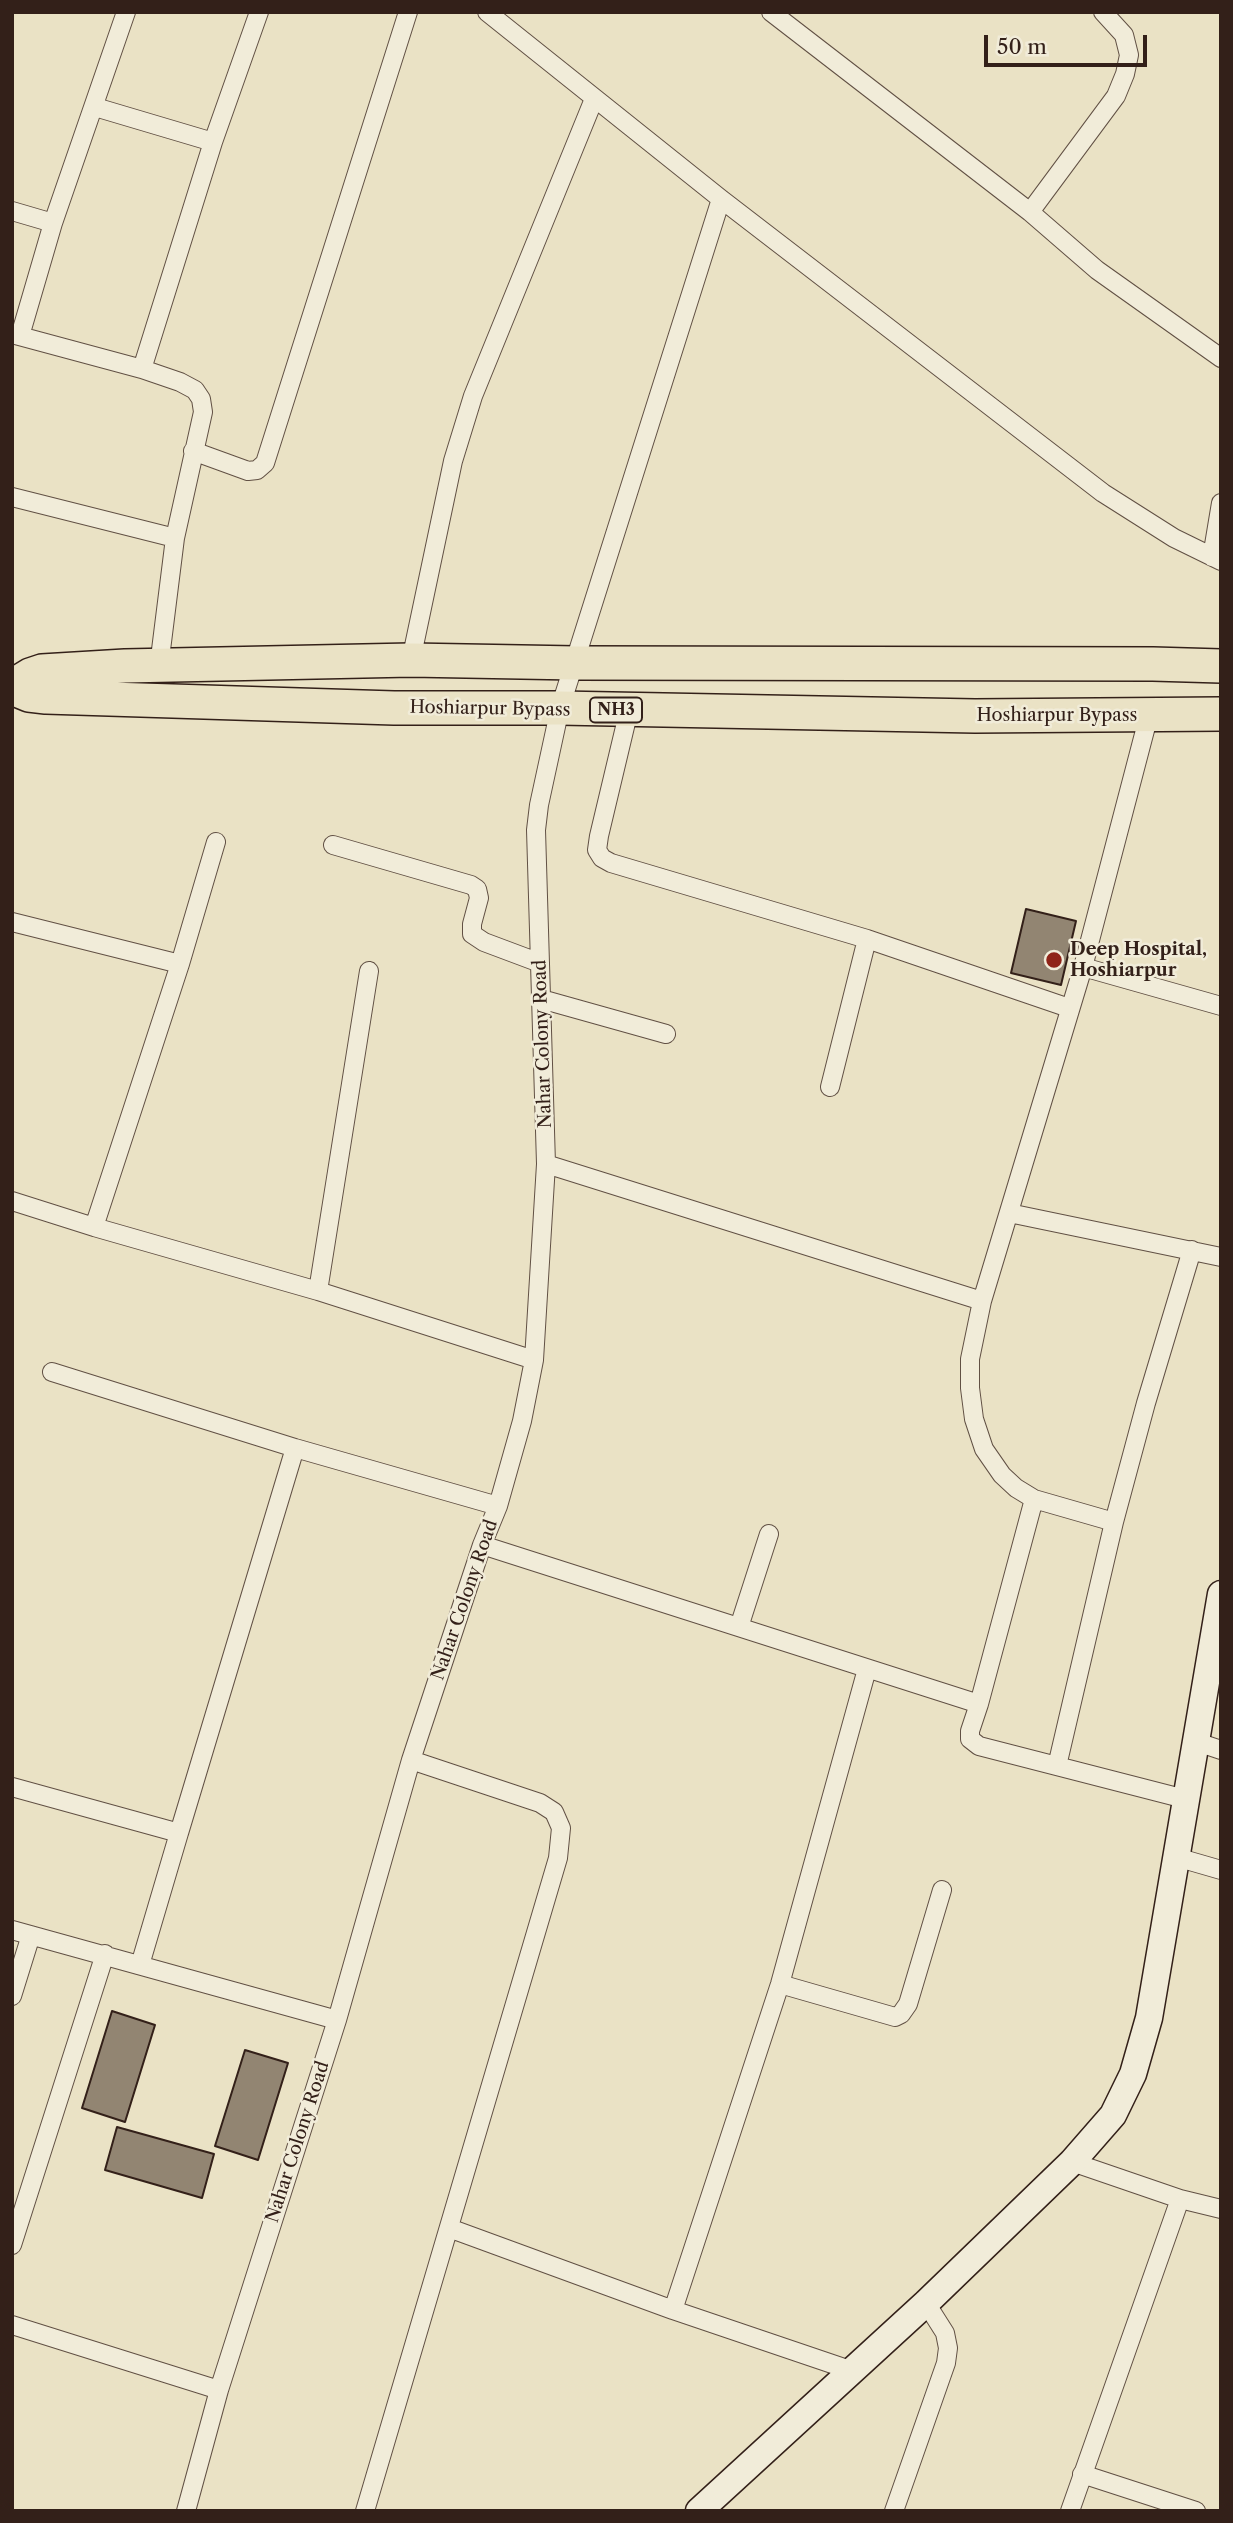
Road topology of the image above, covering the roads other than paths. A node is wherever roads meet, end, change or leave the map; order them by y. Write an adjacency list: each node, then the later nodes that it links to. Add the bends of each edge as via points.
1 (126, 12): 8 (street)
2 (259, 12): 9 (street)
3 (408, 12): 17 (street, via 265,464 248,471)
4 (487, 12): 7 (street)
5 (771, 12): 12 (street)
6 (1102, 12): 12 (street, via 1124,35 1129,55 1125,74 1116,96)
7 (594, 99): 10 (street); 22 (street, via 473,396 453,461)
8 (95, 107): 9 (street); 13 (street)
9 (213, 142): 16 (street)
10 (721, 199): 21 (street, via 1103,493); 23 (street, Nahar Colony Road)
11 (12, 211): 13 (street)
12 (1030, 212): 15 (street, via 1097,270)
13 (53, 223): 14 (street)
14 (16, 335): 16 (street)
15 (1221, 358)
16 (142, 369): 17 (street, via 180,382 201,399 203,412)
17 (193, 452): 20 (street)
18 (12, 498): 20 (street)
19 (1221, 503): 21 (street)
20 (175, 538): 24 (street)
21 (1217, 559)
22 (411, 660): 23 (highway, NH3); 24 (highway, NH3)
23 (576, 663): 25 (highway, NH3); 27 (street, Nahar Colony Road)
24 (159, 666): 26 (highway, NH3, via 43,671)
25 (1221, 666)
26 (12, 687): 27 (highway, Hoshiarpur Bypass / NH3, via 46,697 394,708)
27 (560, 708): 28 (highway, Hoshiarpur Bypass / NH3); 35 (street, Nahar Colony Road, via 536,830)
28 (629, 710): 30 (highway, Hoshiarpur Bypass / NH3); 34 (street, via 599,836 597,850 602,858)
29 (1221, 714): 30 (highway, Hoshiarpur Bypass / NH3)
30 (1149, 715): 37 (street)
31 (216, 842): 36 (street)
32 (333, 845): 35 (street, via 471,885 479,898 472,934)
33 (12, 922): 36 (street)
34 (867, 939): 41 (street); 43 (street)
35 (540, 963): 39 (street, Nahar Colony Road)
36 (180, 964): 47 (street)
37 (1083, 967): 40 (street); 41 (street)
38 (369, 971): 50 (street)
39 (541, 999): 42 (street); 44 (street, Nahar Colony Road)
40 (1221, 1006)
41 (1069, 1008): 46 (street)
42 (666, 1034)
43 (830, 1087)
44 (546, 1164): 51 (street); 52 (street, Nahar Colony Road)
45 (12, 1201): 47 (street)
46 (1009, 1213): 48 (street); 51 (street)
47 (94, 1227): 50 (street)
48 (1192, 1250): 49 (street); 57 (street)
49 (1221, 1257)
50 (318, 1291): 52 (street)
51 (982, 1301): 55 (street, via 970,1359 974,1419 984,1449 1002,1475)
52 (534, 1360): 56 (street, Nahar Colony Road)
53 (52, 1372): 54 (street)
54 (295, 1448): 56 (street); 70 (street)
55 (1034, 1499): 57 (street); 63 (street)
56 (498, 1506): 59 (street, Nahar Colony Road)
57 (1114, 1522): 67 (street)
58 (769, 1534): 61 (street)
59 (482, 1545): 61 (street); 66 (street, Nahar Colony Road)
60 (1220, 1605): 64 (street)
61 (739, 1627): 62 (street)
62 (867, 1669): 63 (street); 78 (street)
63 (979, 1704): 67 (street, via 970,1731 974,1744)
64 (1194, 1741): 65 (street); 69 (street)
65 (1221, 1750)
66 (411, 1760): 80 (street, Nahar Colony Road); 84 (street, via 540,1803 554,1812 561,1828 558,1858)
67 (1057, 1766): 69 (street)
68 (12, 1787): 70 (street)
69 (1185, 1799): 71 (street)
70 (179, 1833): 77 (street)
71 (1176, 1857): 72 (street); 81 (street, via 1149,2018 1133,2074 1113,2115)
72 (1221, 1870)
73 (943, 1890): 78 (street, via 901,2014 895,2017)
74 (12, 1930): 75 (street)
75 (31, 1935): 76 (street); 79 (street)
76 (105, 1954): 77 (street); 85 (street)
77 (140, 1965): 80 (street)
78 (779, 1984): 87 (street)
79 (12, 1996)
80 (337, 2020): 90 (street, Nahar Colony Road)
81 (1072, 2162): 82 (street); 86 (street)
82 (1180, 2199): 83 (street); 91 (street)
83 (1221, 2209)
84 (449, 2228): 87 (street); 93 (street)
85 (12, 2245)
86 (926, 2303): 89 (street); 95 (street, via 945,2333 946,2363)
87 (673, 2310): 89 (street)
88 (12, 2325): 90 (street)
89 (850, 2370): 94 (street)
90 (219, 2390): 92 (street, Nahar Colony Road)
91 (1082, 2474): 96 (street); 97 (street)
92 (186, 2511)
93 (365, 2511)
94 (699, 2511)
95 (894, 2511)
96 (1070, 2511)
97 (1196, 2511)

